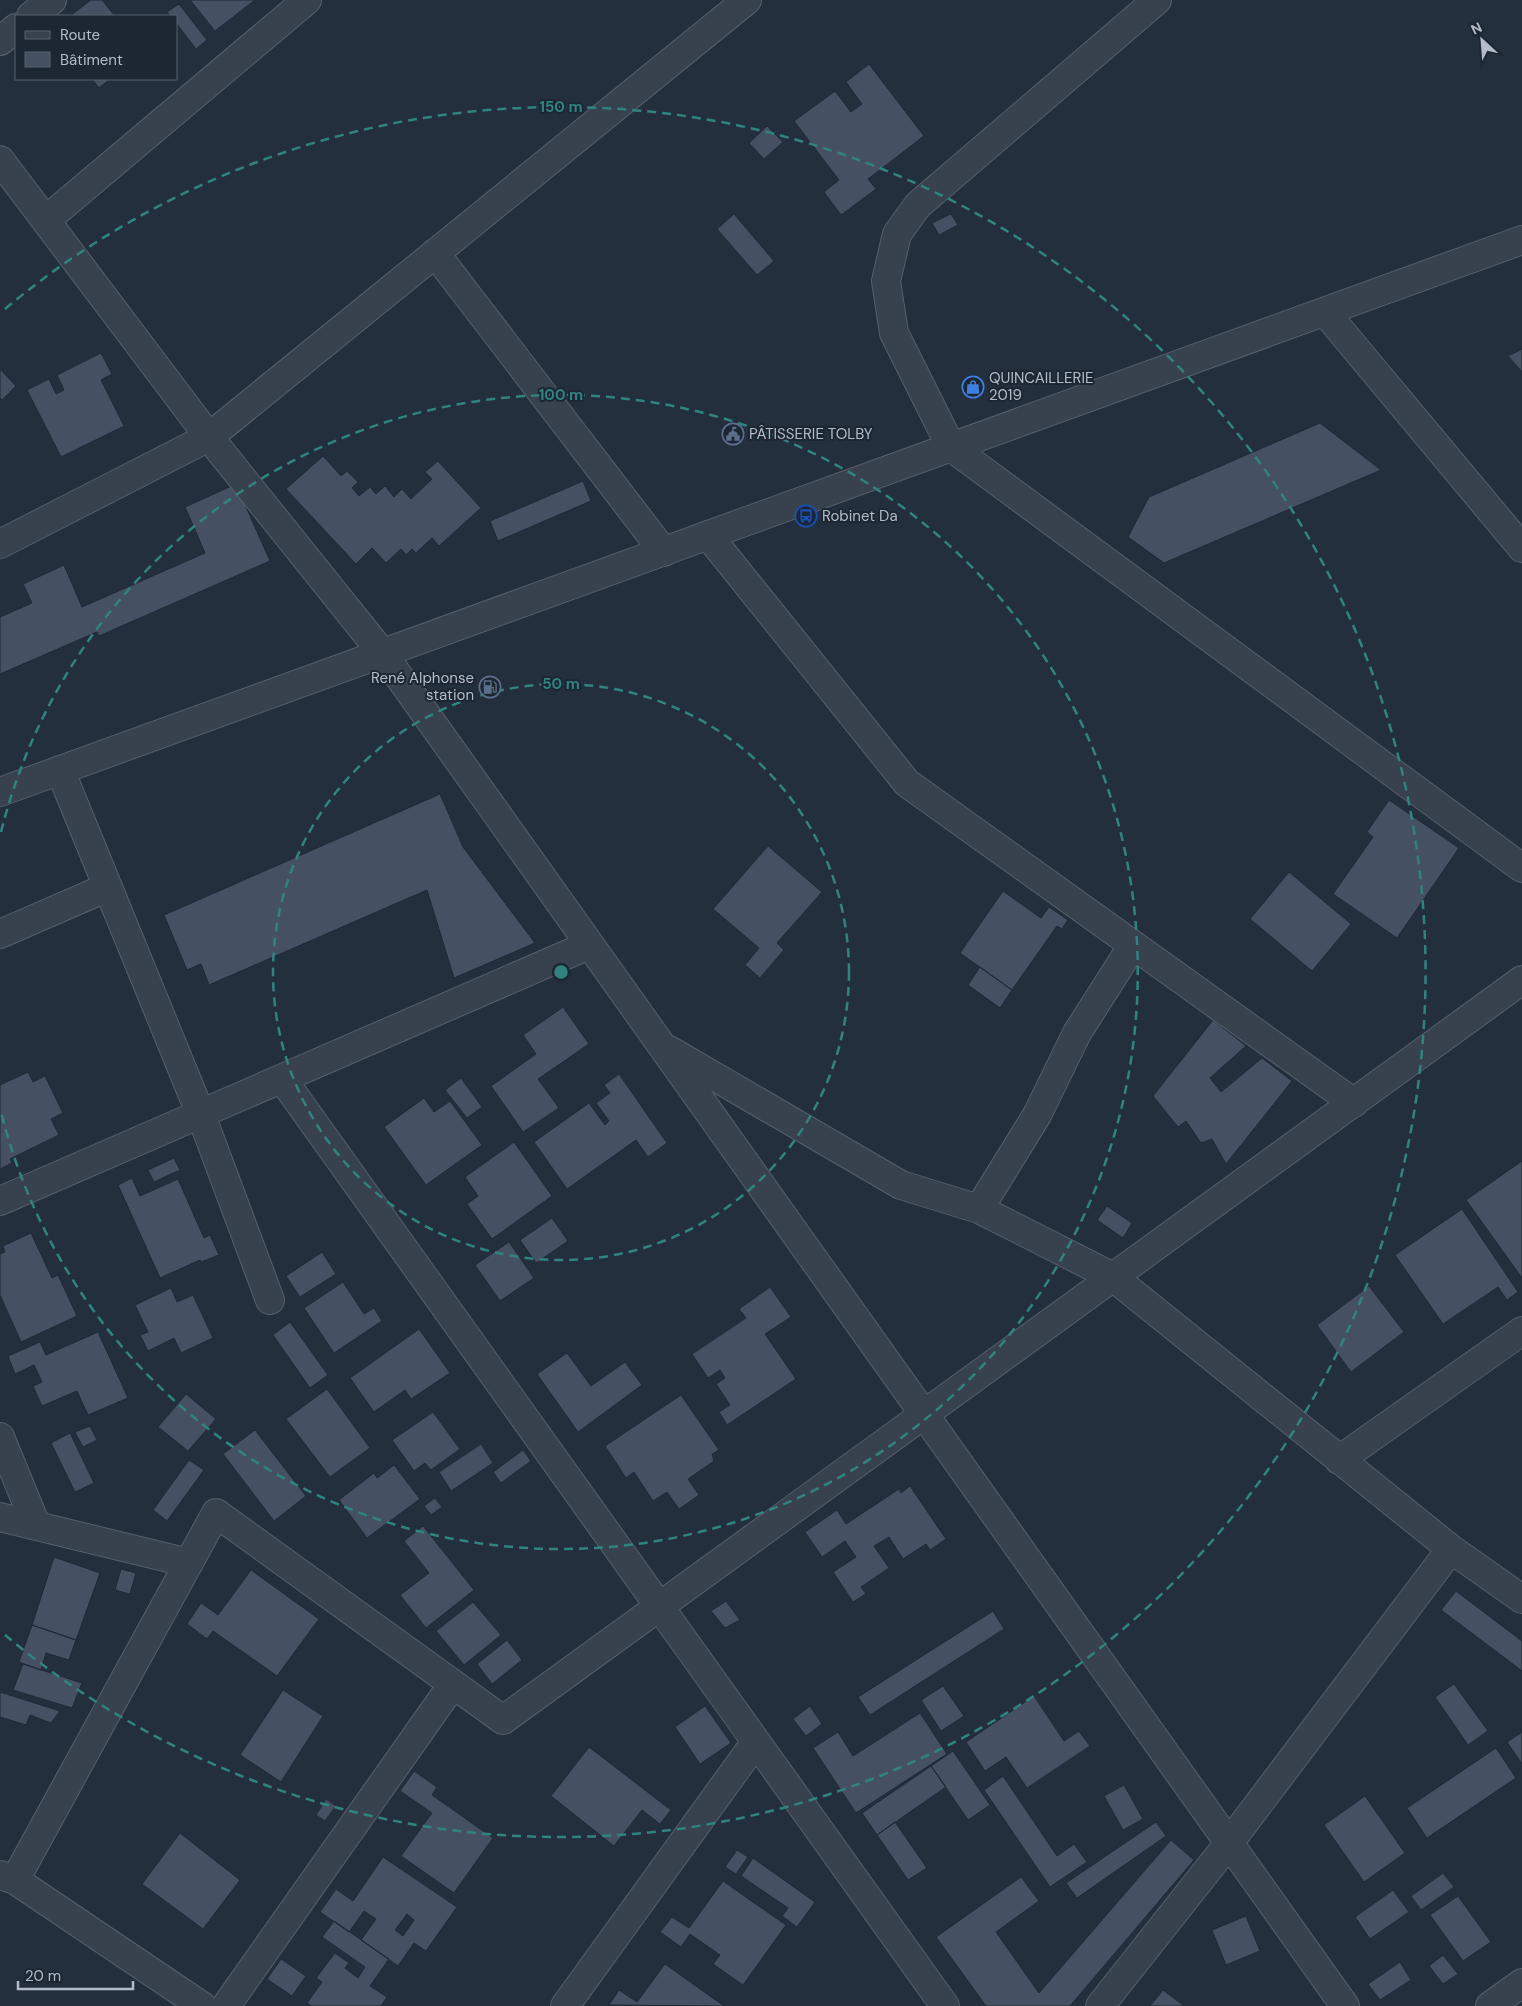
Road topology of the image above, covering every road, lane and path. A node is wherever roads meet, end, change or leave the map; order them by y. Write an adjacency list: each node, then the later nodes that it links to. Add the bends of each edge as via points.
1 (52, 0): 5 (street)
2 (306, 0): 9 (street)
3 (747, 0): 11 (street)
4 (1158, 0): 14 (street, via 918,205 897,234 886,281 894,333)
5 (32, 15)
6 (15, 29): 7 (street)
7 (0, 41)
8 (0, 160): 9 (street)
9 (46, 220): 13 (street)
10 (1522, 240): 12 (street)
11 (435, 252): 13 (street); 18 (street)
12 (1325, 312): 14 (street); 17 (street)
13 (209, 437): 16 (street); 19 (street)
14 (951, 447): 15 (street); 22 (street)
15 (708, 535): 18 (street); 26 (street, via 907,783)
16 (0, 544)
17 (1522, 548)
18 (664, 552): 19 (street)
19 (382, 654): 20 (street); 25 (street)
20 (60, 770): 21 (street); 23 (street)
21 (0, 792)
22 (1522, 868)
23 (108, 887): 24 (street); 31 (street)
24 (0, 934)
25 (589, 945): 28 (street); 29 (street)
26 (1133, 945): 30 (street); 33 (street, via 1077,1032 1036,1115)
27 (1522, 980): 30 (street)
28 (660, 1045): 33 (street, via 901,1184); 37 (street)
29 (283, 1080): 31 (street); 45 (street)
30 (1354, 1103): 34 (street)
31 (201, 1115): 32 (street); 35 (street)
32 (0, 1201)
33 (980, 1210): 34 (street)
34 (1113, 1277): 37 (street); 39 (street)
35 (270, 1300)
36 (1522, 1331): 39 (street)
37 (924, 1415): 45 (street); 48 (street)
38 (0, 1438): 41 (street)
39 (1340, 1460): 42 (street)
40 (0, 1517): 41 (street)
41 (36, 1525): 43 (street)
42 (1451, 1549): 44 (street); 48 (street)
43 (189, 1563): 46 (street, via 216,1513); 49 (street)
44 (1522, 1599)
45 (659, 1607): 46 (street, via 503,1720); 47 (street)
46 (453, 1684): 53 (street)
47 (755, 1743): 51 (street); 54 (street)
48 (1229, 1843): 55 (street); 56 (street)
49 (7, 1877): 52 (street)
50 (1522, 1982): 57 (street)
51 (940, 2004)
52 (202, 2006)
53 (226, 2006)
54 (565, 2006)
55 (1100, 2006)
56 (1345, 2006)
57 (1490, 2006)

